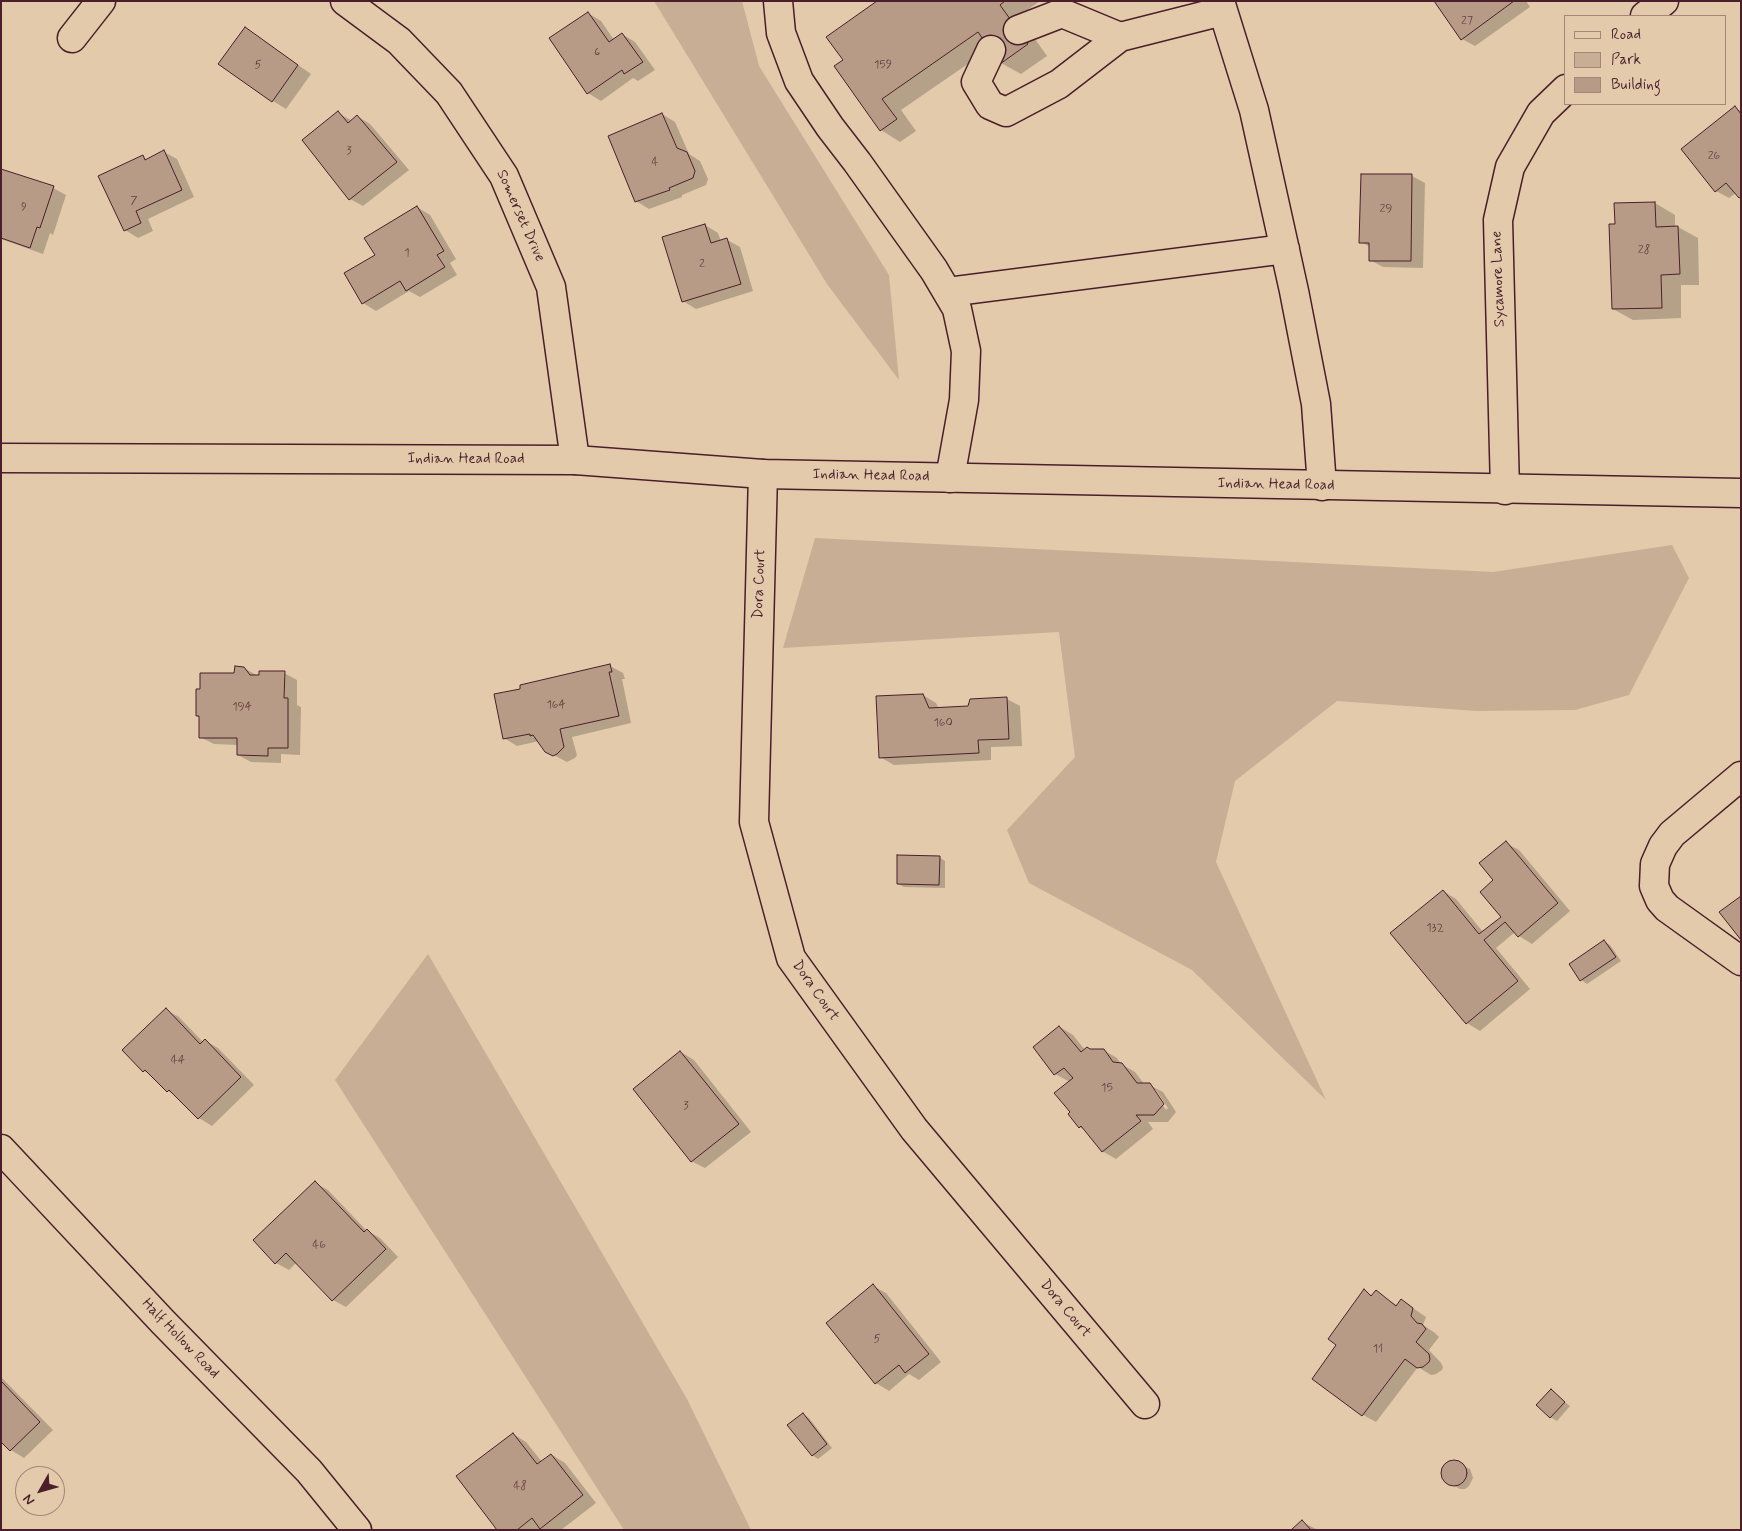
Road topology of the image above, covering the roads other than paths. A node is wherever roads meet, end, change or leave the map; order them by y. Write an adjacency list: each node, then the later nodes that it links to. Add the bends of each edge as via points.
1 (100, 1): 7 (street)
2 (345, 1): 13 (street, Somerset Drive, via 399,41 449,93 504,176 551,287)
3 (778, 1): 11 (street, via 781,33 799,81)
4 (1222, 6): 6 (street); 10 (street, via 1254,110)
5 (1018, 30): 6 (street, via 1062,13)
6 (1120, 37): 8 (street, via 1059,84 1006,112 990,105 976,82)
7 (72, 38)
8 (990, 50)
9 (1564, 90): 17 (street, Sycamore Lane, via 1541,113 1510,167 1498,220)
10 (1285, 249): 11 (street); 16 (street, via 1316,404)
11 (948, 292): 15 (street, via 957,309 966,351 964,400)
12 (1, 458): 13 (street, Indian Head Road)
13 (575, 460): 14 (street, Indian Head Road)
14 (763, 474): 15 (street, Indian Head Road); 22 (street, Dora Court, via 754,822 791,958 914,1129)
15 (950, 478): 16 (street, Indian Head Road)
16 (1322, 486): 17 (street, Indian Head Road)
17 (1505, 490): 18 (street, Indian Head Road)
18 (1741, 493)
19 (1741, 776): 20 (street, via 1672,834 1656,864 1654,886 1667,908)
20 (1741, 962)
21 (1, 1149): 23 (street, Half Hollow Road, via 163,1322 309,1471)
22 (1145, 1404)
23 (357, 1530)

